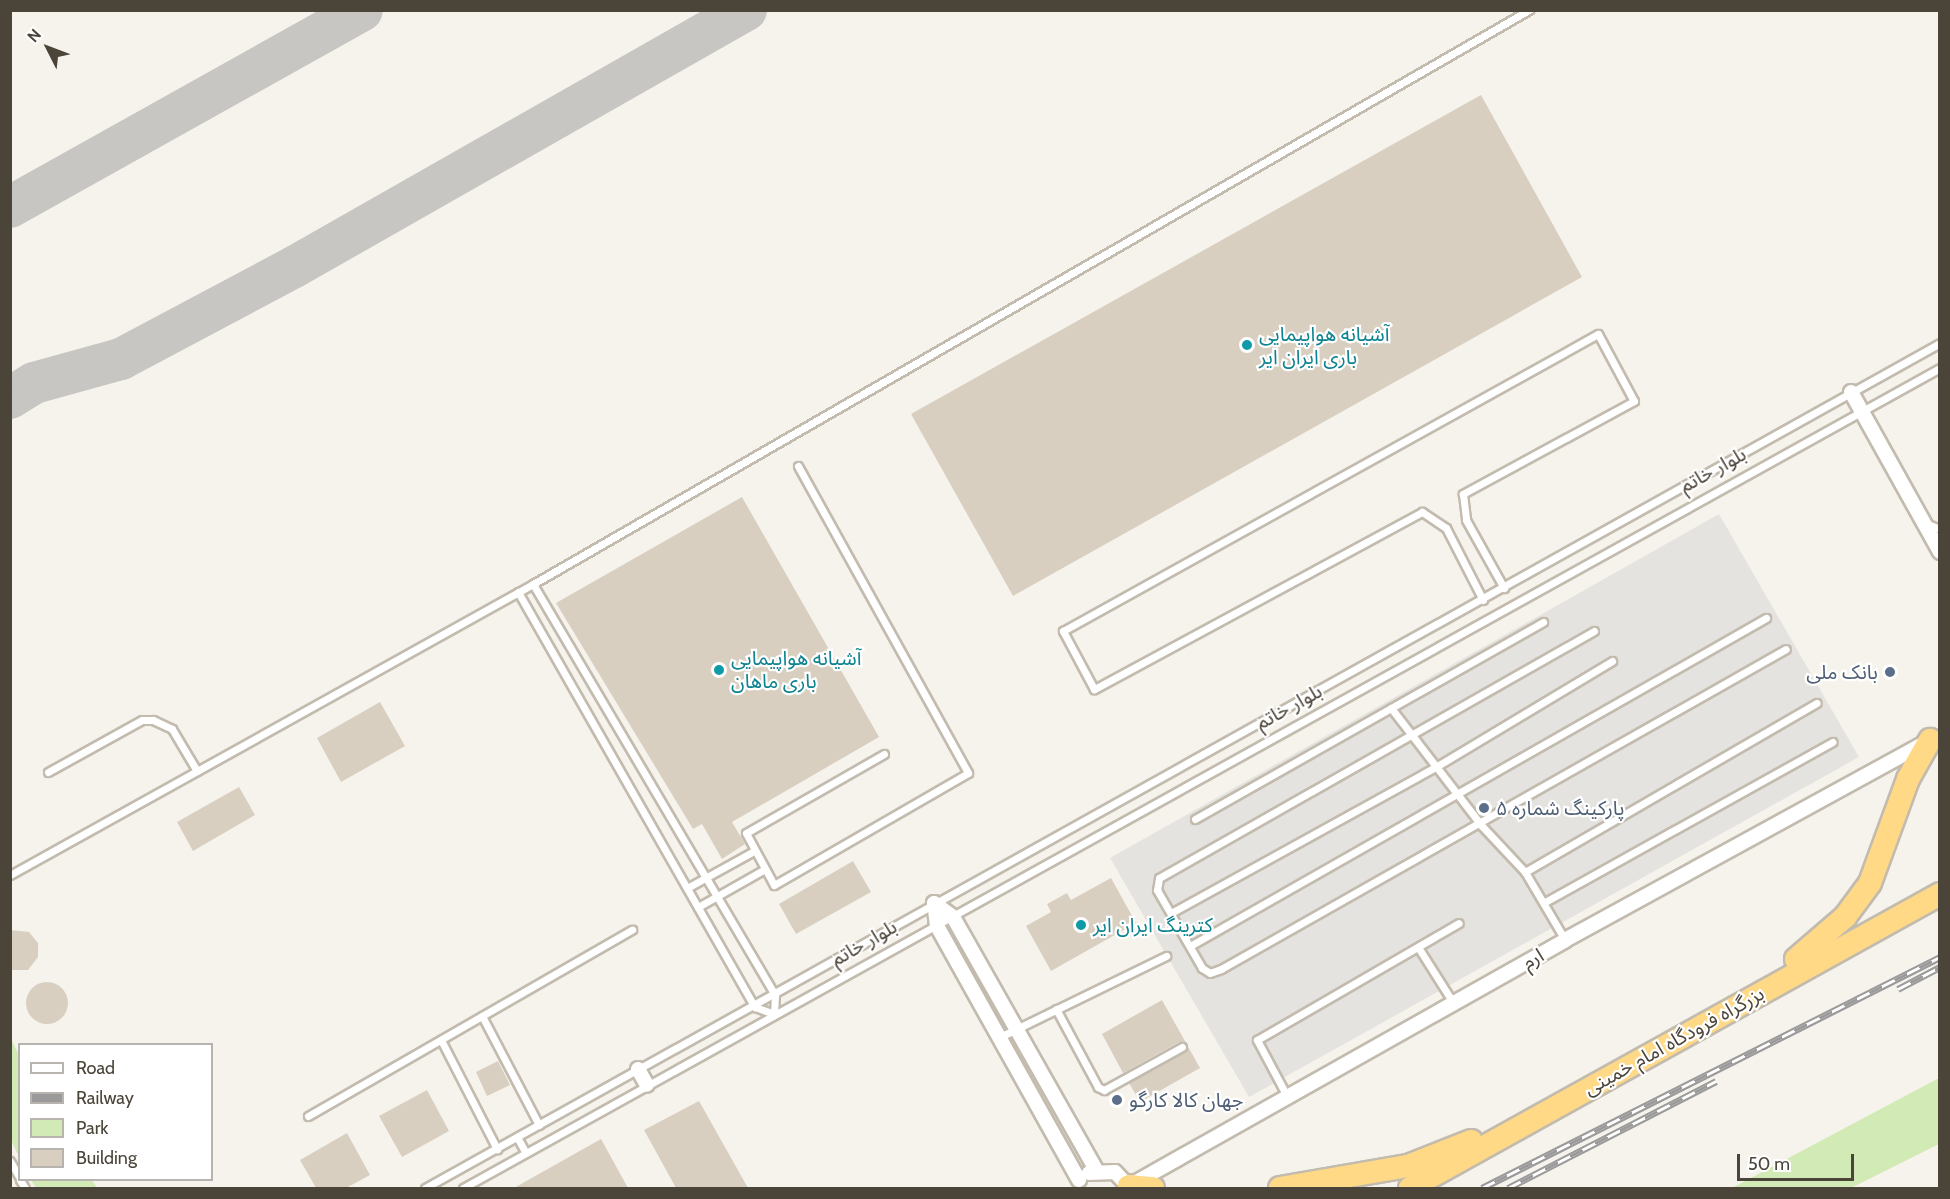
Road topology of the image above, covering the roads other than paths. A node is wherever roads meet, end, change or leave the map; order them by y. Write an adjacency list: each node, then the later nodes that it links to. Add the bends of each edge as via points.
1 (1529, 10): 10 (lane)
2 (1940, 343): 4 (lane, بلوار خاتم)
3 (1940, 368): 5 (lane, بلوار خاتم)
4 (1851, 392): 5 (street); 11 (lane, بلوار خاتم)
5 (1862, 411): 7 (street); 43 (lane, بلوار خاتم)
6 (798, 466): 32 (lane, via 968,773 774,885)
7 (1923, 522): 8 (lane); 9 (street)
8 (1940, 529)
9 (1940, 552)
10 (533, 584): 12 (lane); 35 (lane)
11 (1504, 588): 13 (lane, بلوار خاتم); 13 (lane, via 1466,520 1462,494 1634,401 1598,334 1063,631 1095,689 1422,512 1446,528)
12 (518, 592): 26 (lane); 36 (lane)
13 (1483, 600): 40 (lane, بلوار خاتم)
14 (1766, 618): 28 (lane)
15 (1543, 622): 20 (lane)
16 (1594, 631): 21 (lane)
17 (1786, 649): 30 (lane)
18 (1612, 661): 25 (lane)
19 (1816, 703): 33 (lane)
20 (1391, 708): 21 (lane); 29 (lane)
21 (1415, 735): 25 (lane); 42 (lane, via 1159,878 1157,890)
22 (1935, 738): 47 (street, ارم); 58 (highway, via 1908,779 1870,883 1845,918 1821,942)
23 (1833, 742): 39 (lane)
24 (884, 754): 31 (lane, via 746,833)
25 (1439, 765): 28 (lane); 42 (lane)
26 (197, 771): 27 (lane, via 172,729 153,720 142,720); 34 (lane)
27 (48, 772)
28 (1457, 792): 30 (lane); 48 (lane)
29 (1195, 819)
30 (1481, 825): 33 (lane); 48 (lane, via 1221,969 1210,973 1202,968)
31 (754, 851): 32 (lane); 35 (lane)
32 (765, 870): 38 (lane)
33 (1525, 872): 39 (lane)
34 (10, 875)
35 (704, 878): 36 (lane); 38 (lane)
36 (687, 888): 41 (lane)
37 (1940, 894): 58 (highway, بزرگراه فرودگاه امام خمینی)
38 (716, 898): 41 (lane); 51 (lane)
39 (1545, 902): 47 (lane)
40 (934, 903): 43 (street); 45 (street); 51 (lane, بلوار خاتم)
41 (698, 908): 53 (lane)
42 (1171, 913): 48 (lane)
43 (953, 917): 45 (lane, بلوار خاتم); 57 (street)
44 (1459, 923): 49 (lane)
45 (937, 926): 55 (lane, بلوار خاتم); 59 (street)
46 (632, 930): 56 (lane)
47 (1565, 940): 52 (street, ارم)
48 (1190, 946)
49 (1418, 947): 52 (lane); 64 (lane, via 1257,1040)
50 (1166, 956): 54 (lane)
51 (775, 995): 53 (lane, بلوار خاتم); 55 (lane)
52 (1454, 1004): 64 (street, ارم)
53 (754, 1007): 55 (lane); 62 (lane, بلوار خاتم)
54 (1056, 1009): 57 (lane); 61 (lane, via 1098,1087 1104,1090)
55 (774, 1014): 63 (lane, بلوار خاتم)
56 (482, 1016): 60 (lane); 67 (lane)
57 (1017, 1029): 59 (lane); 72 (street)
58 (1693, 1030): 65 (highway, بزرگراه فرودگاه امام خمینی)
59 (1000, 1037): 74 (street)
60 (441, 1040): 66 (lane); 69 (lane)
61 (1182, 1047)
62 (638, 1069): 63 (street); 67 (lane, بلوار خاتم)
63 (647, 1085): 70 (lane, بلوار خاتم)
64 (1288, 1098): 75 (street, ارم)
65 (1556, 1107): 79 (highway, via 1408,1166); 80 (highway, بزرگراه فرودگاه امام خمینی)
66 (308, 1116)
67 (539, 1125): 68 (lane, بلوار خاتم)
68 (517, 1137): 69 (lane, بلوار خاتم); 70 (lane)
69 (497, 1149): 76 (lane, بلوار خاتم)
70 (526, 1153): 77 (lane, بلوار خاتم)
71 (10, 1161): 73 (lane)
72 (1096, 1170): 74 (street); 75 (street, via 1115,1172)
73 (18, 1175)
74 (1077, 1184)
75 (1130, 1187): 78 (highway)
76 (425, 1188)
77 (463, 1188)
78 (1153, 1188)
79 (1280, 1188)
80 (1410, 1188)

